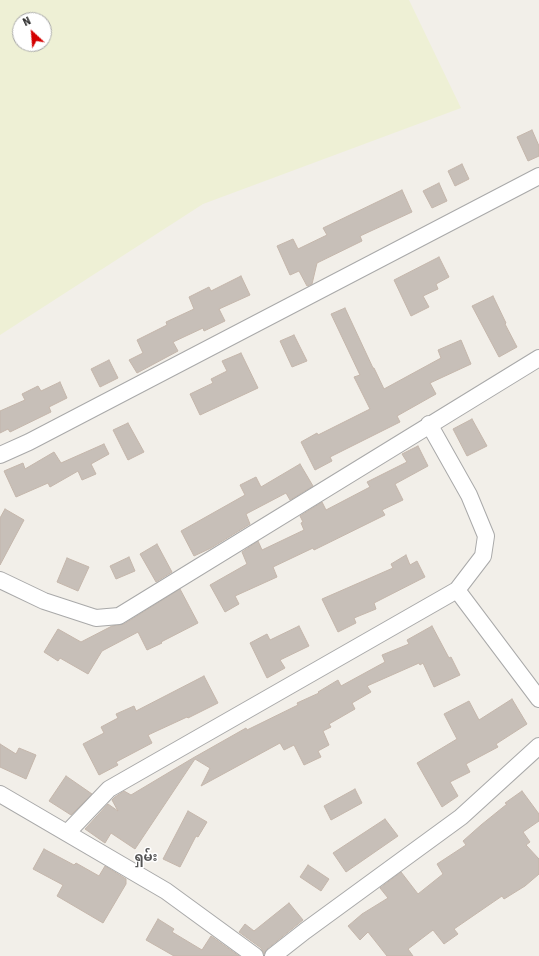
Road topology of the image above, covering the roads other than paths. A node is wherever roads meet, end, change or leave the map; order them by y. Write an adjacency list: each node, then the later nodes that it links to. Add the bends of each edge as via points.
1 (539, 176): 4 (street)
2 (539, 358): 3 (street)
3 (429, 424): 5 (street, via 118,616 96,618 44,601); 6 (street, via 469,494 486,536 484,556)
4 (0, 455)
5 (0, 580)
6 (457, 590): 7 (street); 10 (street, via 109,789)
7 (539, 698)
8 (539, 746): 12 (street, via 461,817)
9 (0, 794): 10 (street)
10 (67, 833): 11 (street, via 166,891)
11 (254, 956)
12 (273, 956)

